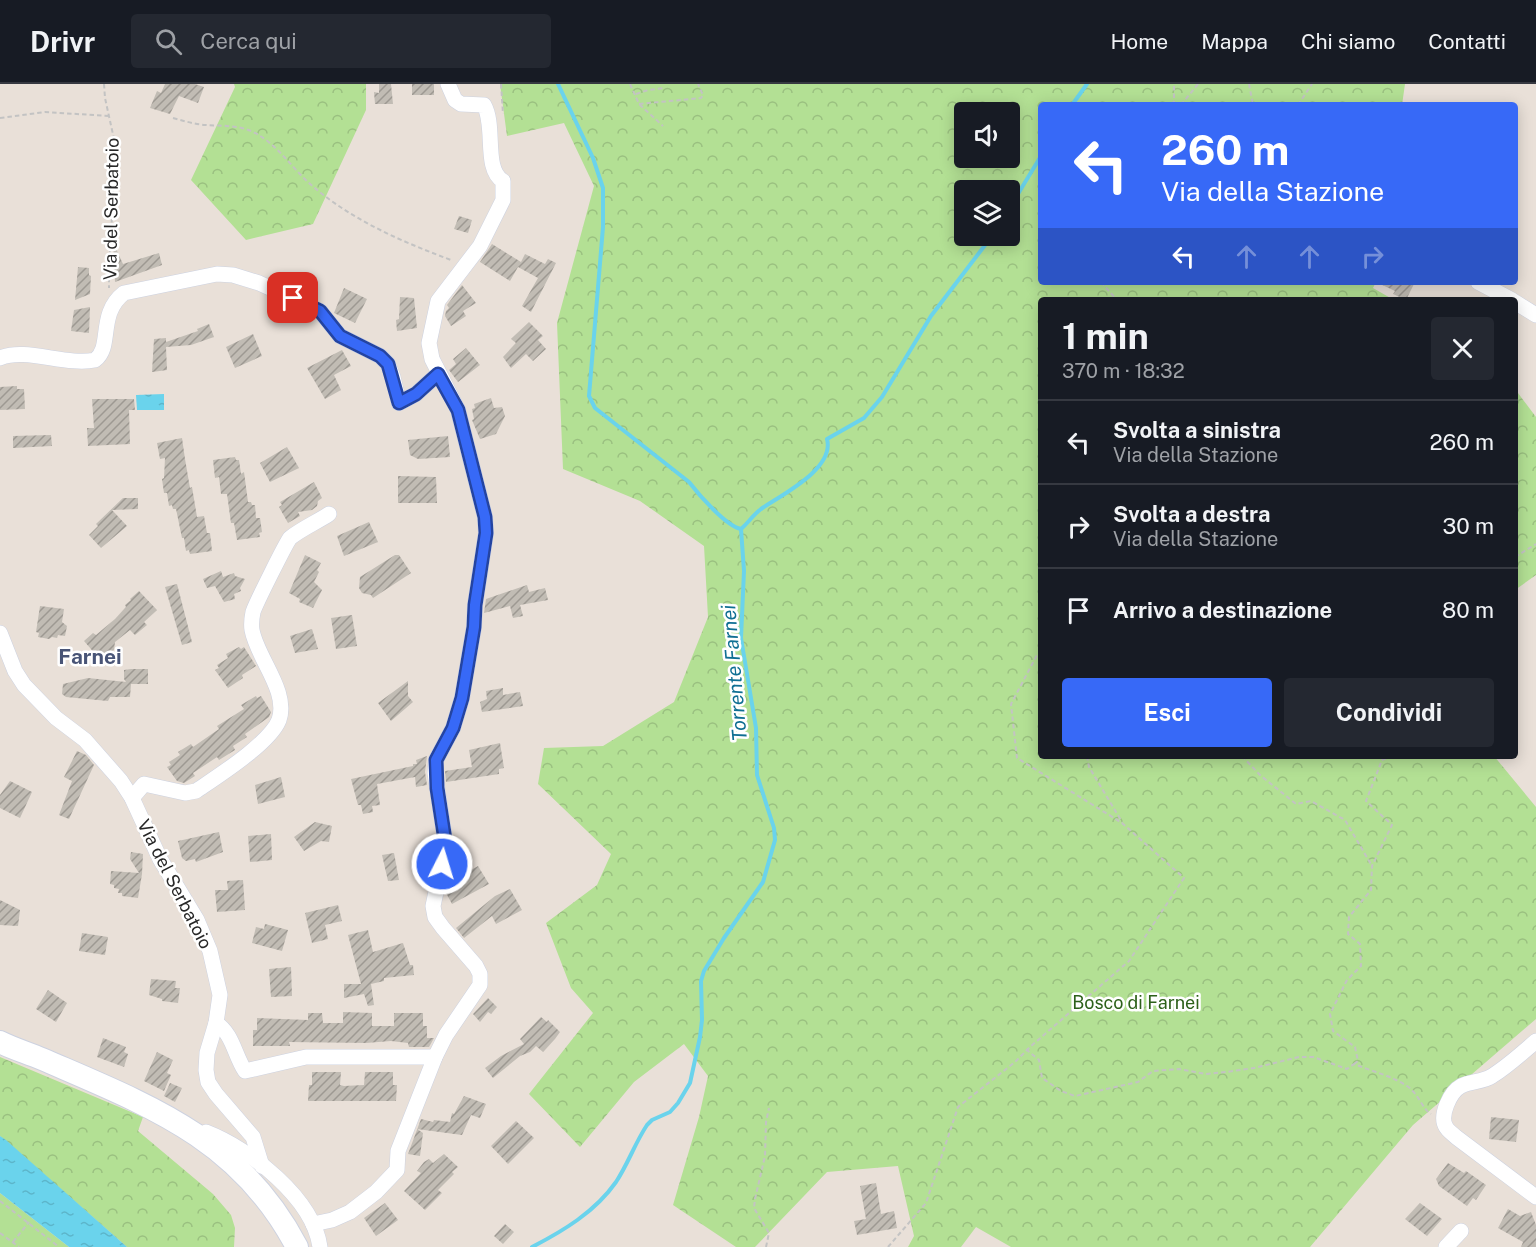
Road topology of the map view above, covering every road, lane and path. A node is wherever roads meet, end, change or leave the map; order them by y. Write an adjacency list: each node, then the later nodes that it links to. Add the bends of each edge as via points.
1 (104, 84): 16 (path, Via del Serbatoio)
2 (448, 84): 20 (street, via 461,104 484,105 491,128 493,168 504,188 496,216)
3 (630, 84): 10 (path)
4 (698, 84): 15 (path, via 701,98)
5 (1174, 84): 11 (path)
6 (1198, 84): 12 (path)
7 (1249, 84): 13 (path)
8 (1312, 84): 14 (path)
9 (665, 88): 10 (path)
10 (636, 94): 15 (path)
11 (1174, 102)
12 (1183, 102)
13 (1252, 102)
14 (1300, 102)
15 (639, 104): 19 (path)
16 (109, 116): 17 (path, Via del Serbatoio, via 45,112); 25 (path, Via del Serbatoio, via 114,139 109,288)
17 (0, 118)
18 (173, 118): 20 (path, via 250,131 267,141 306,181 342,207 401,241)
19 (663, 126)
20 (463, 267): 29 (street, via 438,301 429,344)
21 (1104, 285): 23 (path)
22 (1484, 285): 24 (street)
23 (1115, 297)
24 (1506, 297)
25 (114, 302): 28 (street, Via del Serbatoio, via 102,351 96,360 15,354); 29 (street, Via del Serbatoio, via 129,291 217,274 245,278 320,311 340,336 380,356 388,364 399,403)
26 (1518, 304): 27 (street)
27 (1536, 315)
28 (0, 358)
29 (438, 374): 45 (street, via 458,410 486,533 462,698 453,728 436,760 445,840 433,906 435,917 476,966 480,985)
30 (329, 514): 38 (street, Via del Serbatoio, via 289,539 253,612 254,638 281,704 272,731 196,790 185,793 144,784)
31 (1536, 544): 32 (path)
32 (1518, 555)
33 (0, 633): 38 (street, Via del Serbatoio, via 24,685 56,718 85,740)
34 (1038, 654): 39 (path, via 1011,704 1017,758)
35 (1088, 759): 39 (path)
36 (1245, 759): 40 (path, via 1296,804 1311,801 1345,820)
37 (1384, 759): 40 (path, via 1366,801 1392,825)
38 (132, 798): 41 (street, Via del Serbatoio, via 152,844 210,951 220,995)
39 (1122, 823): 44 (path, via 1184,878 1129,961)
40 (1372, 866): 46 (path, via 1371,890 1349,917 1348,934 1360,944 1361,966 1347,980 1330,1014 1333,1031 1356,1047 1358,1060)
41 (216, 1023): 45 (street, via 226,1029 245,1071 306,1057); 50 (street, Via del Serbatoio, via 207,1053 208,1082 253,1137)
42 (1536, 1041): 49 (street, via 1489,1079 1461,1086 1448,1104)
43 (0, 1042): 48 (main road)
44 (1030, 1047): 46 (path, via 1027,1050 1039,1060 1042,1077 1075,1096 1138,1082 1153,1071 1179,1069 1206,1074 1299,1057 1312,1057 1347,1069); 63 (path, via 958,1107 926,1203)
45 (435, 1057): 54 (street, via 398,1151 397,1170 392,1177 350,1212)
46 (1354, 1064): 49 (path, via 1407,1086 1420,1098 1426,1111)
47 (769, 1108): 62 (path, via 765,1156 754,1199 754,1208 769,1233)
48 (176, 1120): 50 (street, via 212,1134); 60 (main road, via 208,1142 250,1180 265,1196)
49 (1445, 1122): 51 (street, via 1456,1137)
50 (262, 1166): 54 (street, via 303,1205)
51 (1536, 1197)
52 (0, 1201): 53 (path)
53 (29, 1221): 57 (path); 59 (path)
54 (314, 1224): 61 (street)
55 (1461, 1231): 64 (street)
56 (0, 1233): 57 (path)
57 (13, 1242): 58 (path)
58 (19, 1247)
59 (59, 1247)
60 (297, 1247)
61 (320, 1247)
62 (766, 1247)
63 (888, 1247)
64 (1446, 1247)

